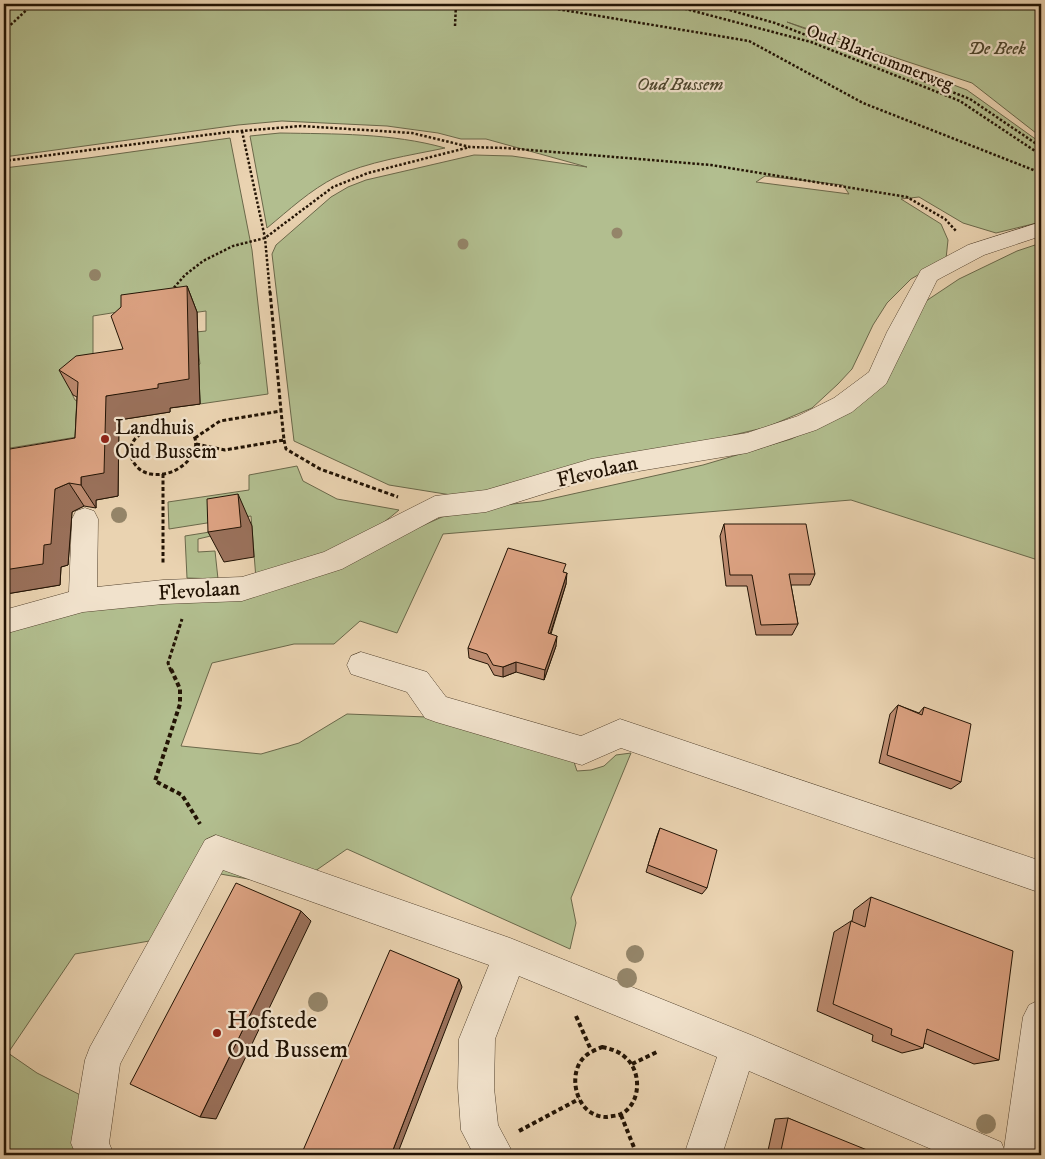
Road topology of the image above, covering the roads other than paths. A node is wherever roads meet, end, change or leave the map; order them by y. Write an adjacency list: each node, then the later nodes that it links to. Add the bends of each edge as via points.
1 (1041, 229): 3 (street, Flevolaan, via 976,250 929,276 878,378 843,405 808,423 748,443 591,469 486,500 435,507 332,561 242,589)
2 (85, 519): 3 (street)
3 (84, 600): 4 (street, Flevolaan)
4 (6, 622)
5 (361, 665): 6 (street, via 417,682 436,708 582,752 620,733)
6 (1041, 876)
7 (510, 955): 9 (street); 10 (street, via 477,1040 476,1088 480,1130); 11 (street, via 216,851 103,1060 90,1143)
8 (1041, 1017): 14 (street)
9 (738, 1048): 12 (street); 13 (street)
10 (492, 1151)
11 (94, 1155)
12 (703, 1155)
13 (988, 1155)
14 (1022, 1155)

